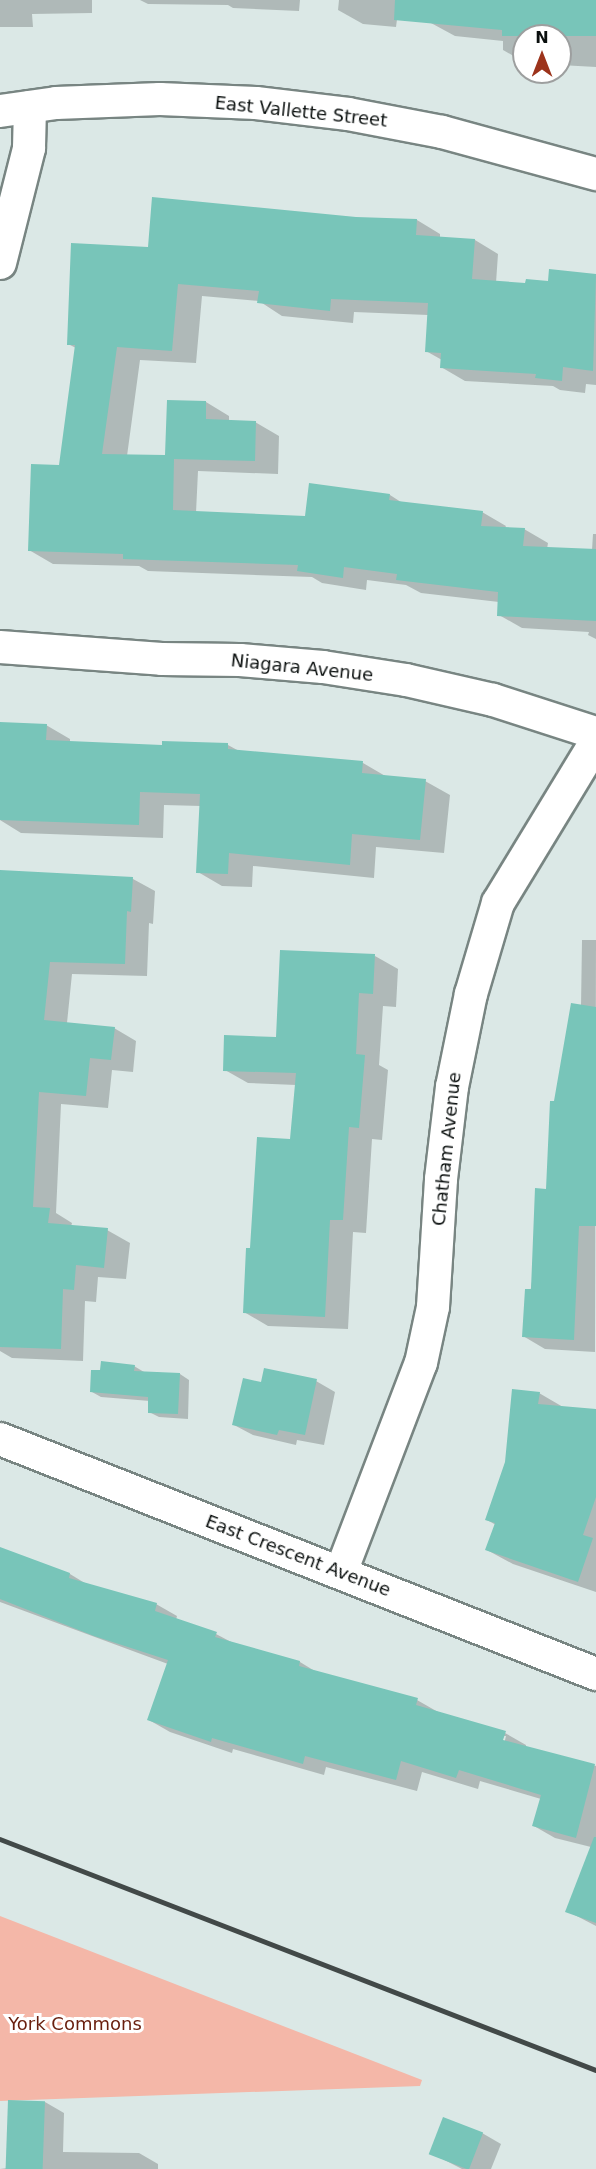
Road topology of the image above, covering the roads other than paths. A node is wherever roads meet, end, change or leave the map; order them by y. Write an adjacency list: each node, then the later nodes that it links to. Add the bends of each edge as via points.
1 (15, 109): 2 (street, East Vallette Street, via 56,103 160,99 348,114 442,132); 3 (street, via 29,148)
2 (596, 174)
3 (0, 263)
4 (0, 647): 5 (street, Niagara Avenue, via 324,667 493,700)
5 (596, 733)
6 (596, 742): 8 (street, Chatham Avenue, via 498,903 471,994 452,1087 441,1179 433,1307 421,1363)
7 (0, 1439): 8 (street, East Crescent Avenue)
8 (341, 1572): 9 (street, East Crescent Avenue)
9 (596, 1674)

